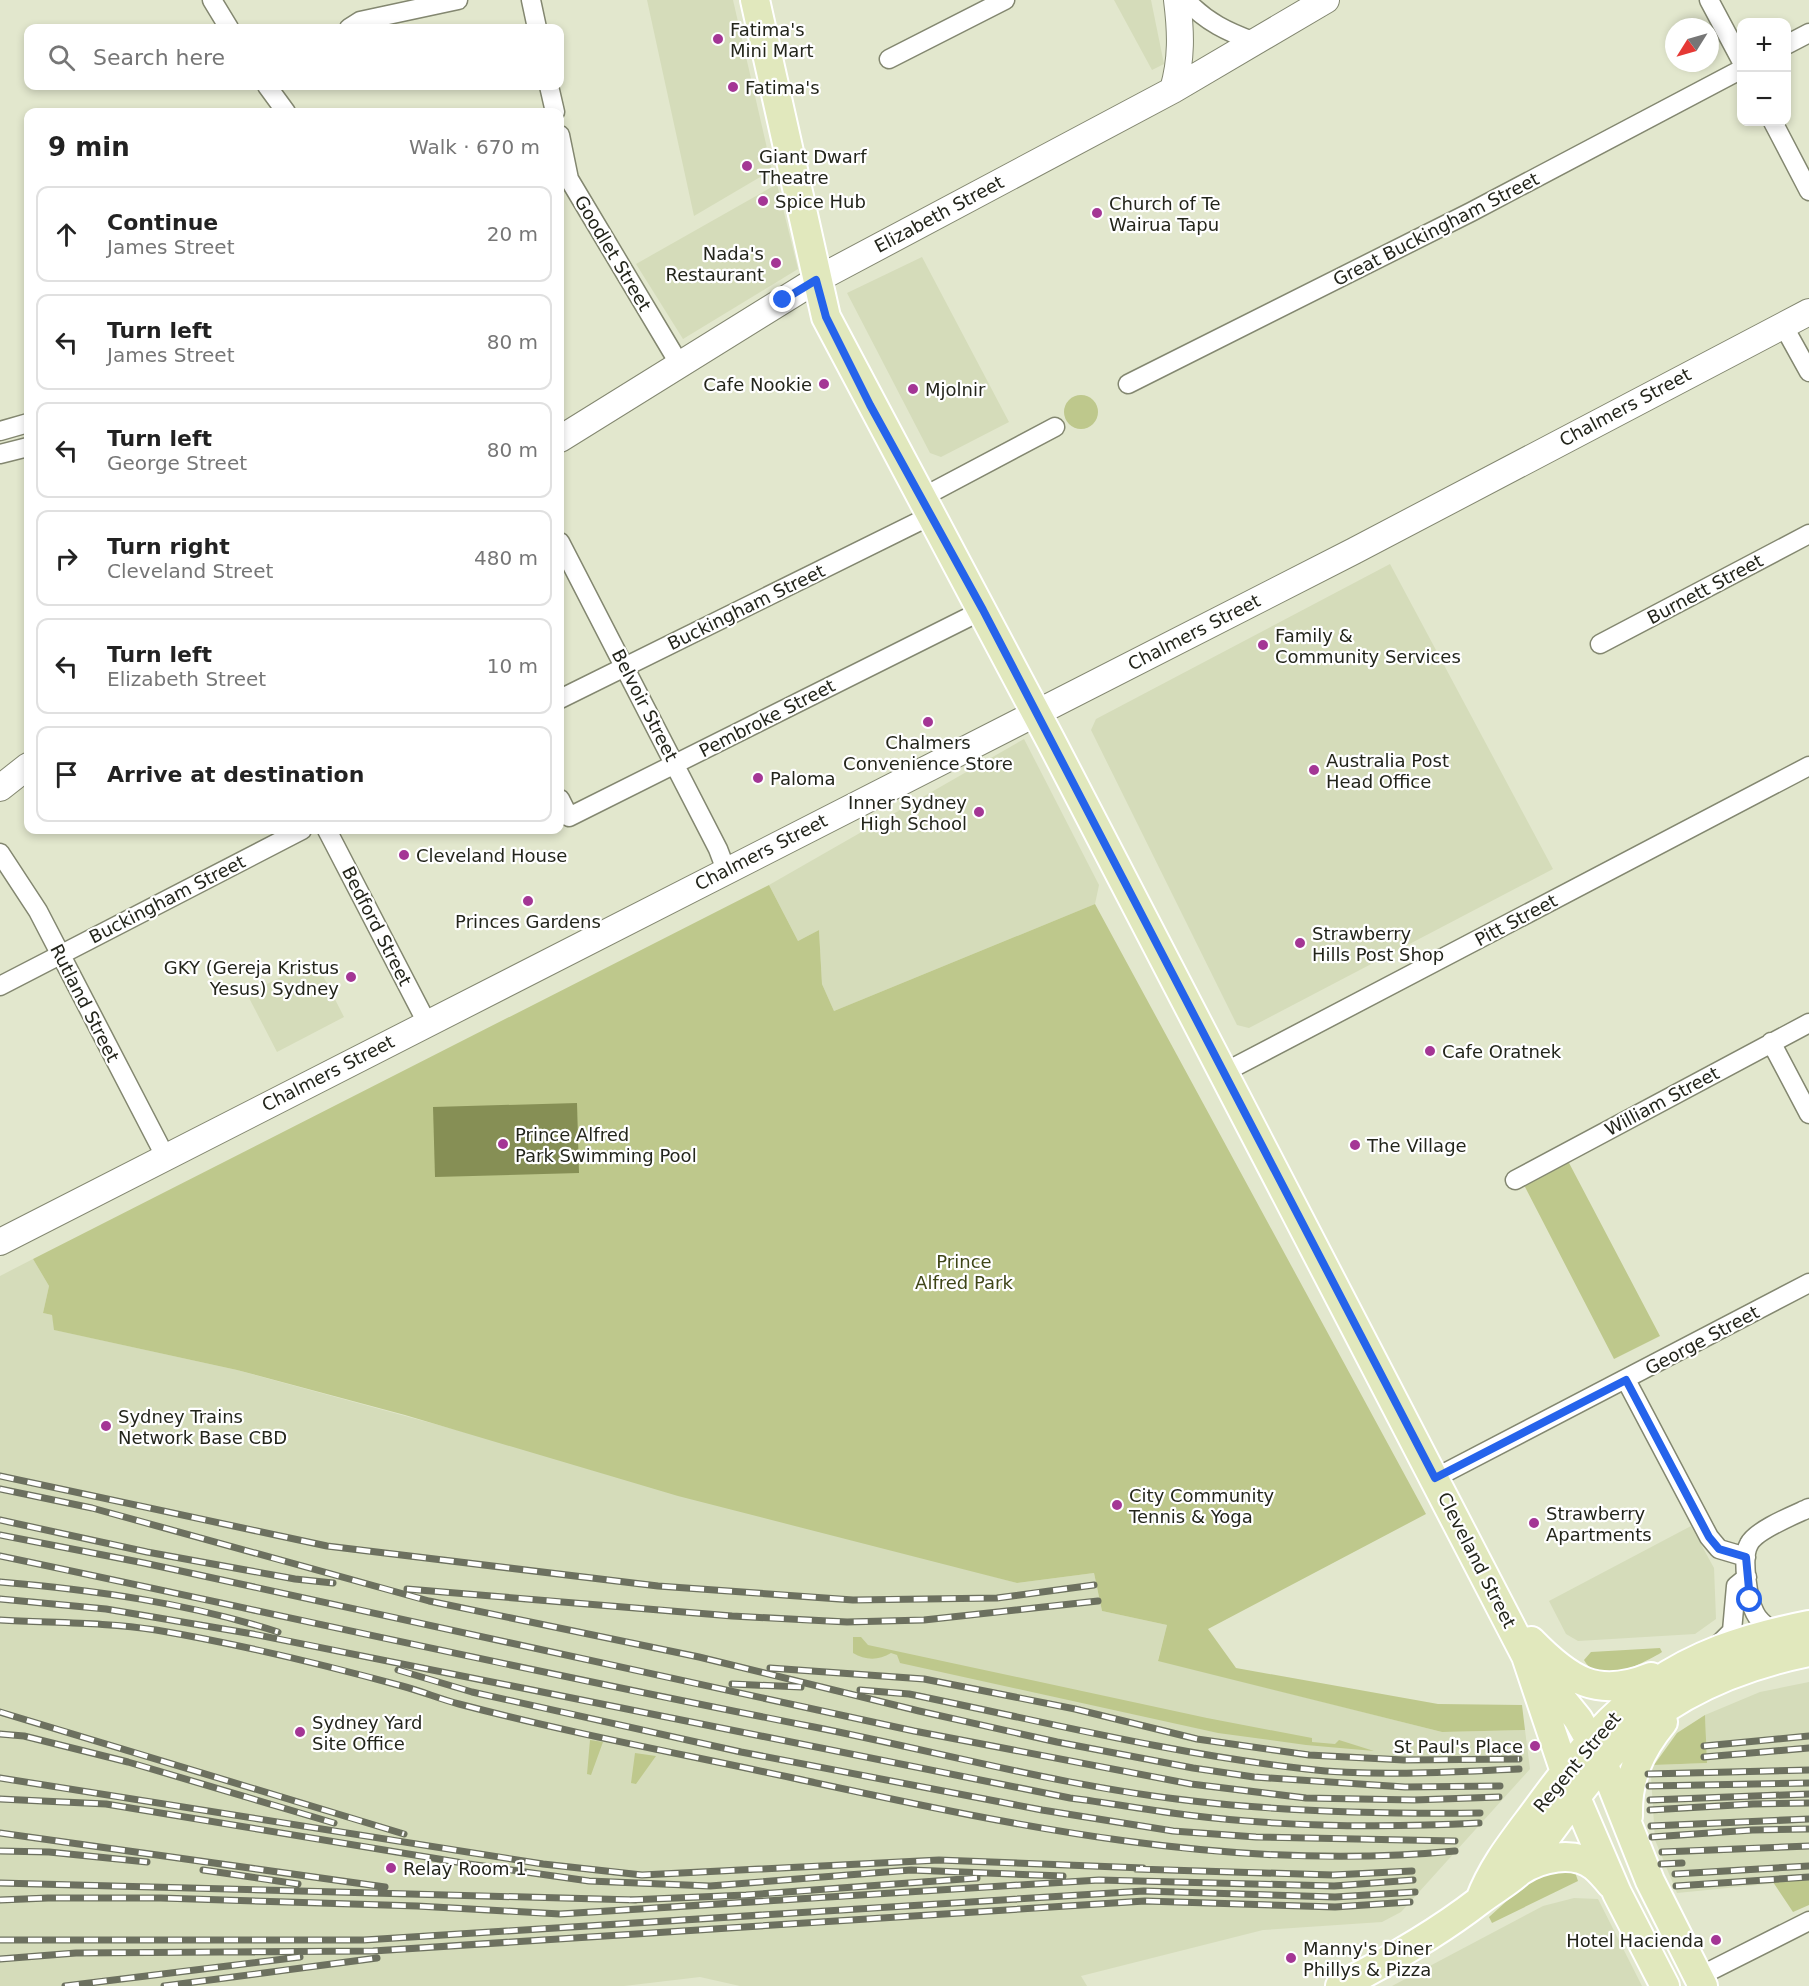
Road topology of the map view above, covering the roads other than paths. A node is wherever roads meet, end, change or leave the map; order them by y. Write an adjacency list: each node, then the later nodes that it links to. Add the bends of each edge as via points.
1 (212, 0): 10 (street)
2 (458, 0): 11 (street)
3 (531, 0): 12 (street)
4 (755, 0): 27 (main road, Cleveland Street)
5 (1005, 0): 17 (street)
6 (1177, 0): 21 (main road, via 1180,66)
7 (1185, 0): 14 (street, via 1201,17)
8 (1326, 0): 14 (main road, Elizabeth Street)
9 (1709, 0): 16 (street)
10 (227, 24)
11 (355, 24)
12 (536, 24)
13 (1809, 33): 15 (street)
14 (1255, 42): 21 (main road, Elizabeth Street)
15 (1791, 42)
16 (1737, 53)
17 (889, 59)
18 (1737, 72): 32 (street, Great Buckingham Street, via 1471,212)
19 (270, 90): 22 (street)
20 (550, 90): 23 (street)
21 (1173, 90): 27 (main road, Elizabeth Street)
22 (283, 108)
23 (554, 108)
24 (1775, 126): 26 (street)
25 (564, 155): 30 (street, Goodlet Street, via 569,179)
26 (1809, 191)
27 (816, 280): 30 (main road, Elizabeth Street); 39 (main road, Cleveland Street, via 826,317 870,405)
28 (1809, 312): 29 (main road, Chalmers Street)
29 (1783, 325): 31 (street); 46 (main road, Chalmers Street)
30 (680, 365): 36 (main road, Elizabeth Street)
31 (1809, 372)
32 (1128, 384)
33 (24, 424): 35 (street)
34 (1055, 427): 39 (street)
35 (0, 431)
36 (564, 437)
37 (24, 448): 38 (street)
38 (0, 454)
39 (928, 506): 42 (main road, Cleveland Street); 44 (street, Buckingham Street)
40 (1809, 534): 43 (street, Burnett Street)
41 (564, 550): 44 (street, Belvoir Street)
42 (983, 610): 46 (main road, Cleveland Street); 47 (street, Pembroke Street)
43 (1600, 644)
44 (624, 666): 45 (street, Buckingham Street); 47 (street, Belvoir Street)
45 (564, 697)
46 (1036, 714): 55 (main road, Chalmers Street); 61 (main road, Cleveland Street)
47 (674, 764): 51 (street, Pembroke Street, via 569,817); 55 (street, Belvoir Street)
48 (1809, 766): 61 (street, Pitt Street)
49 (24, 769): 50 (main road)
50 (0, 788)
51 (564, 807)
52 (294, 834): 56 (street, Buckingham Street)
53 (329, 834): 58 (street, Bedford Street)
54 (0, 853): 56 (street, Rutland Street, via 22,884)
55 (726, 870): 58 (main road, Chalmers Street)
56 (60, 955): 57 (street, Buckingham Street); 63 (street, Rutland Street)
57 (0, 986)
58 (427, 1023): 63 (main road, Chalmers Street)
59 (1809, 1023): 60 (street, William Street)
60 (1772, 1042): 62 (street); 64 (street, William Street)
61 (1223, 1073): 68 (main road, Cleveland Street)
62 (1809, 1114)
63 (165, 1156): 65 (main road, Chalmers Street)
64 (1515, 1180)
65 (0, 1242)
66 (1809, 1283): 67 (street, George Street)
67 (1626, 1380): 68 (street, George Street); 70 (street, via 1709,1537 1719,1549)
68 (1435, 1478): 72 (main road, Cleveland Street)
69 (1809, 1508): 70 (street, via 1757,1535 1749,1544)
70 (1746, 1557): 71 (street)
71 (1747, 1577): 74 (street, via 1755,1614); 77 (street, via 1736,1586 1732,1631)
72 (1506, 1616): 76 (main road, Cleveland Street); 77 (main road, via 1556,1663 1597,1686 1628,1686)
73 (1809, 1625): 74 (main road, Regent Street)
74 (1775, 1633): 77 (main road, Regent Street)
75 (1809, 1652): 78 (main road, Regent Street, via 1748,1667)
76 (1526, 1656): 79 (main road, Cleveland Street, via 1571,1710); 80 (main road, Cleveland Street)
77 (1698, 1658): 79 (main road, Regent Street, via 1627,1703)
78 (1694, 1690): 79 (main road, Regent Street); 82 (main road, via 1653,1734 1635,1766 1628,1801)
79 (1597, 1752): 80 (main road, Regent Street); 81 (main road, Regent Street); 82 (main road, Cleveland Street)
80 (1565, 1772): 81 (main road, Cleveland Street); 85 (main road, Regent Street, via 1490,1872)
81 (1576, 1798): 83 (main road, Regent Street); 84 (main road, Cleveland Street)
82 (1632, 1836): 87 (main road, Cleveland Street, via 1668,1920)
83 (1520, 1871): 84 (main road, via 1558,1857 1576,1858 1594,1865); 85 (main road, Regent Street)
84 (1617, 1893): 89 (main road, Cleveland Street)
85 (1480, 1900): 88 (main road, Regent Street, via 1440,1932)
86 (1809, 1921): 87 (street)
87 (1700, 1981)
88 (1340, 1986)
89 (1665, 1986)

